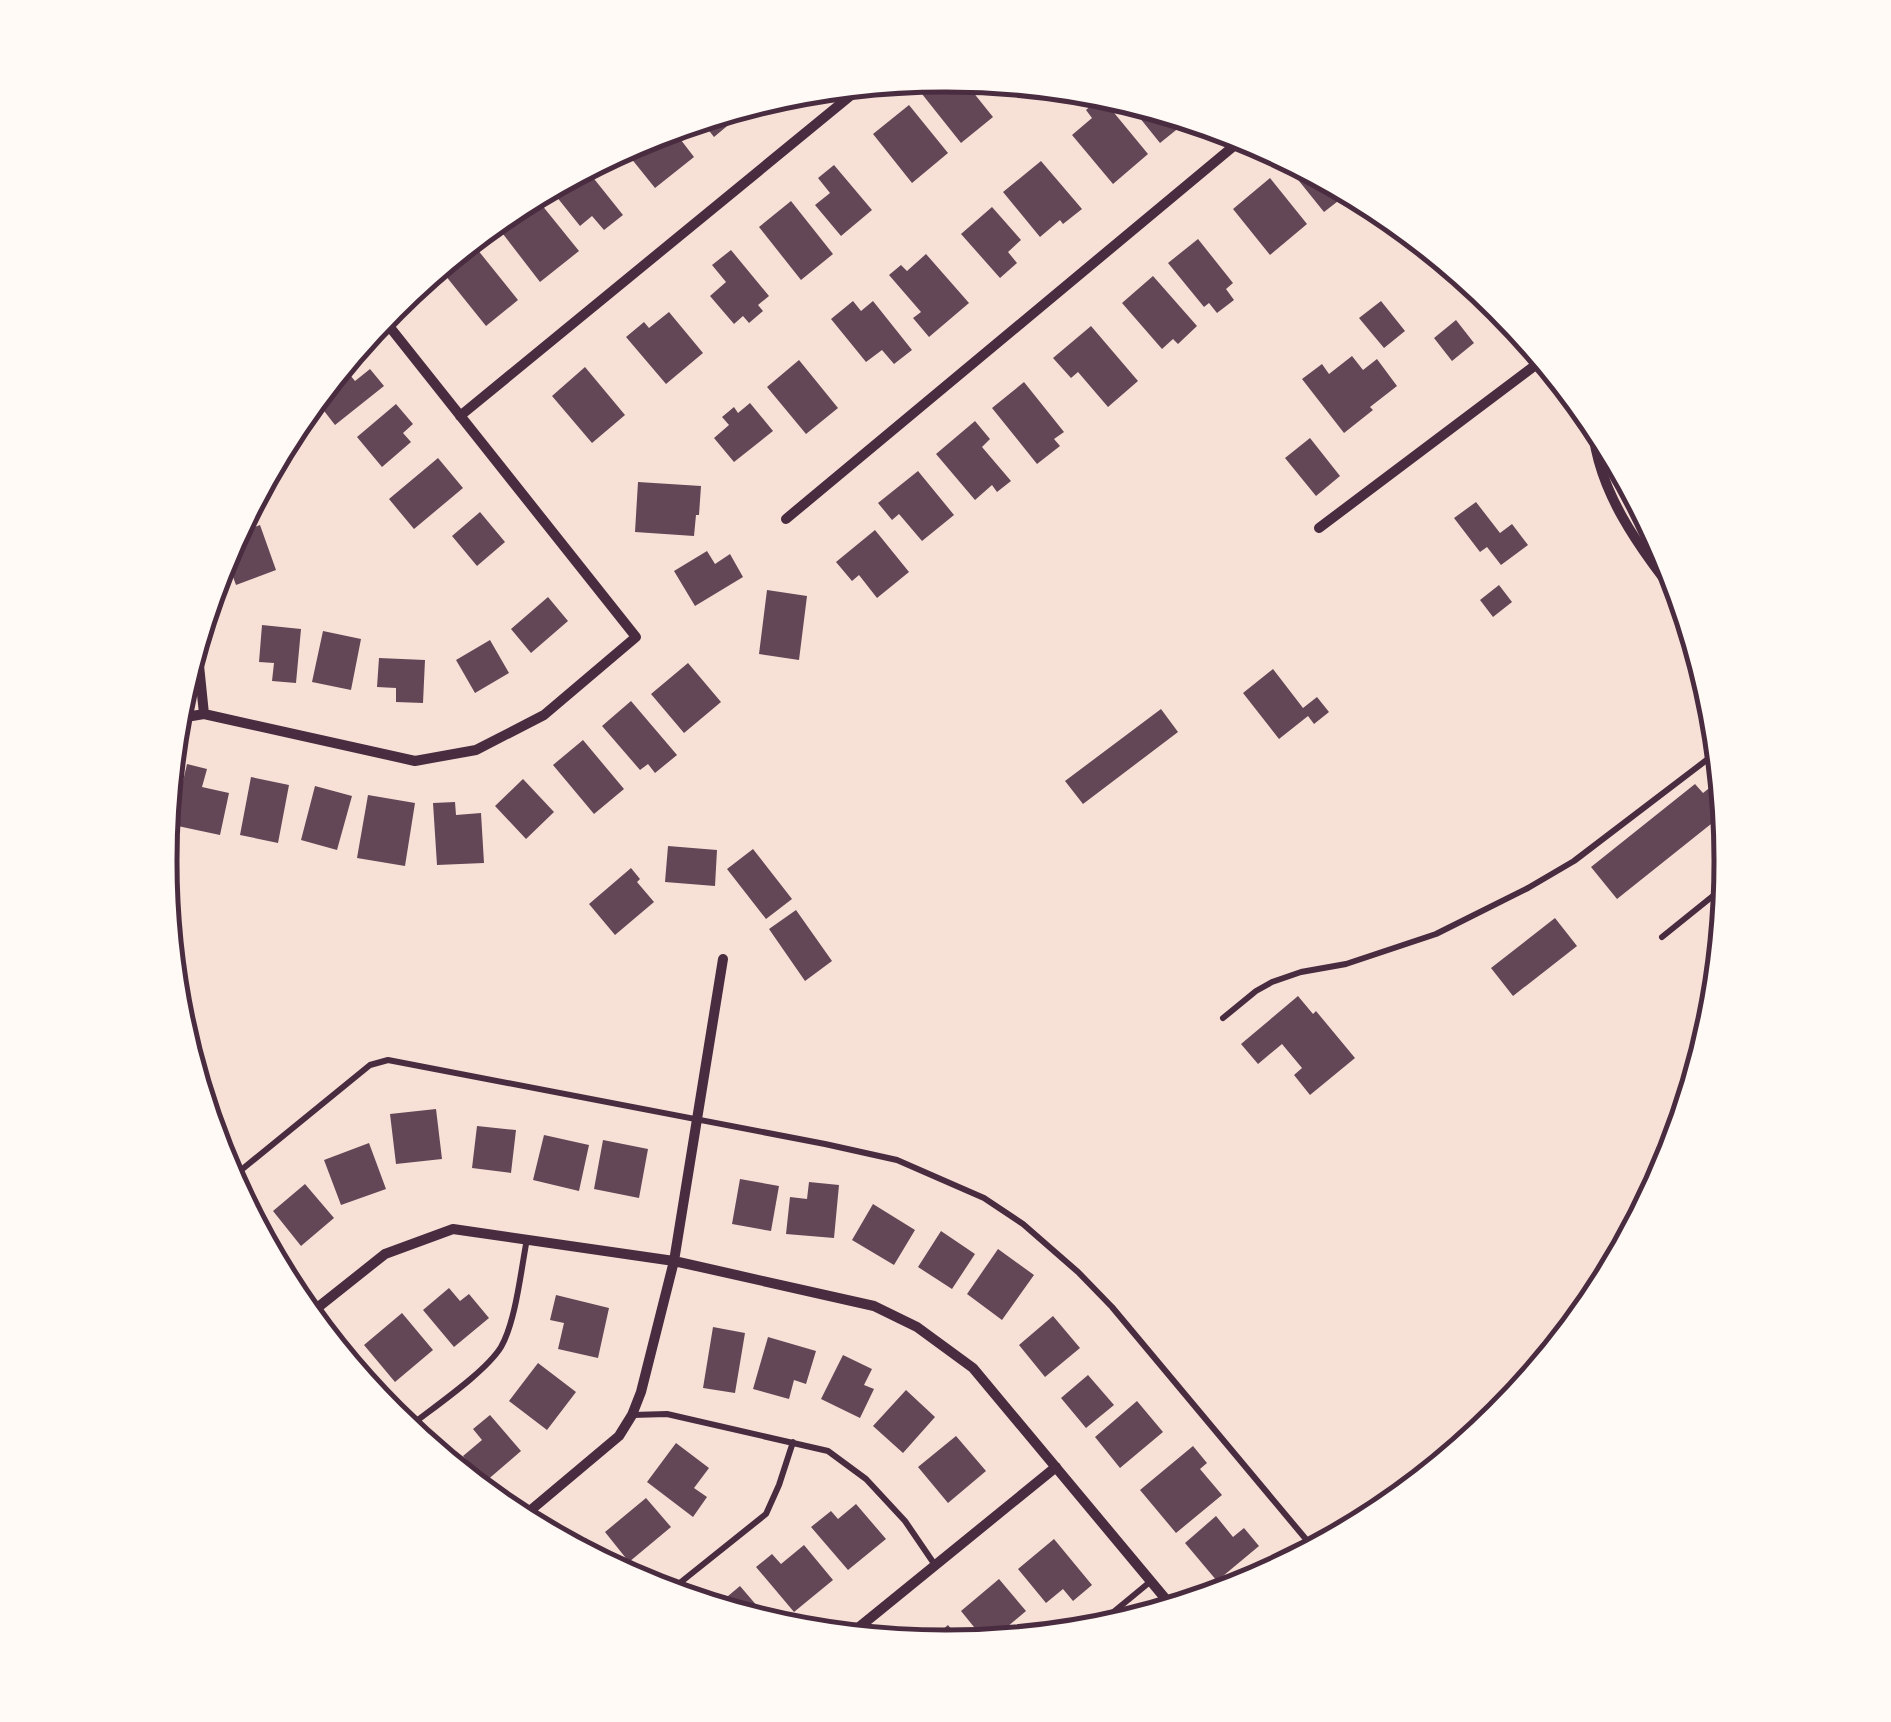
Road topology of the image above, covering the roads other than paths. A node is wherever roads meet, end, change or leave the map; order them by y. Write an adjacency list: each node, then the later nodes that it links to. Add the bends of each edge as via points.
1 (847, 99): 5 (street)
2 (1232, 148): 7 (street)
3 (391, 329): 5 (street)
4 (1533, 367): 8 (street)
5 (460, 416): 11 (street, via 636,637 544,715 476,750 415,761)
6 (1597, 455): 9 (street, via 1624,520)
7 (786, 519)
8 (1319, 528)
9 (1657, 570)
10 (200, 675): 11 (street)
11 (204, 714): 12 (street)
12 (191, 716)
13 (1707, 760): 17 (lane, via 1528,888 1436,934 1272,982)
14 (1713, 896): 15 (lane)
15 (1662, 937)
16 (723, 959): 18 (street)
17 (1223, 1018)
18 (697, 1119): 19 (lane, via 388,1060 370,1065); 21 (street); 28 (lane, via 897,1160 984,1198 1024,1224 1112,1307)
19 (242, 1170)
20 (527, 1239): 21 (street); 22 (street, via 453,1228 385,1254); 24 (lane, via 501,1346)
21 (674, 1261): 23 (street); 26 (street, via 874,1306 917,1328 973,1368)
22 (320, 1306)
23 (632, 1416): 25 (lane, via 667,1414); 27 (street, via 603,1451)
24 (419, 1420)
25 (793, 1442): 29 (lane, via 828,1451 866,1479); 31 (lane, via 766,1514)
26 (1056, 1467): 29 (street); 30 (street)
27 (533, 1509)
28 (1306, 1539)
29 (936, 1566): 34 (street)
30 (1152, 1581): 32 (street); 33 (lane)
31 (681, 1582)
32 (1165, 1597)
33 (1117, 1610)
34 (862, 1625)

